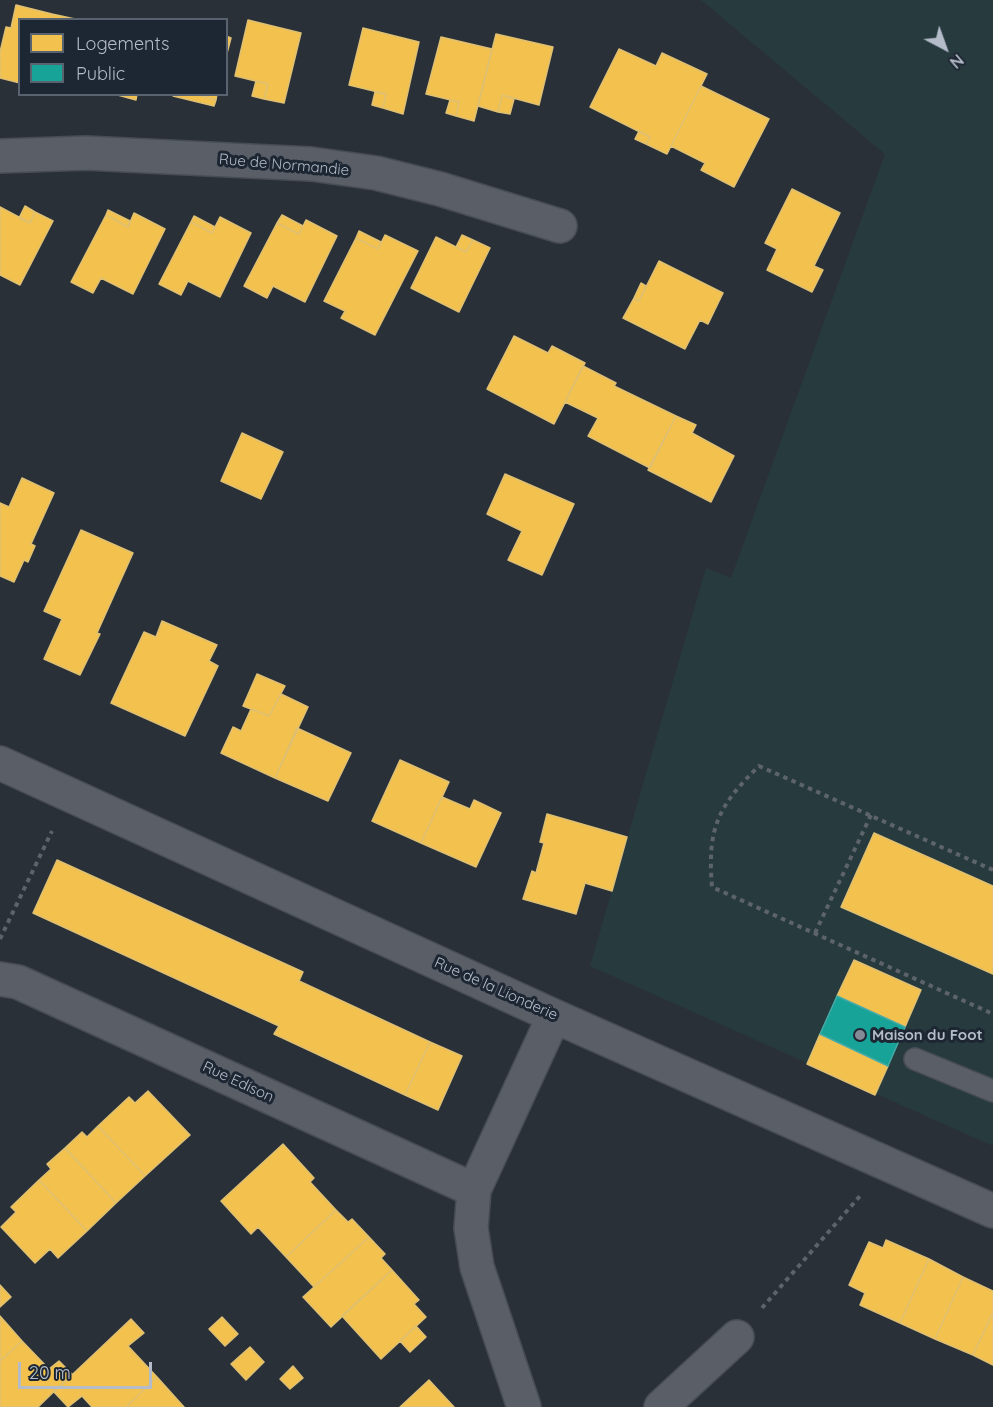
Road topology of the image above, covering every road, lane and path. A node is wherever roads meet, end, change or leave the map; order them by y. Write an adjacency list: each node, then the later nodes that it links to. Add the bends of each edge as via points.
1 (0, 156): 2 (street, Rue de Normandie, via 86,153 311,164 376,173)
2 (560, 226)
3 (0, 763): 4 (street, Rue de la Lionderie)
4 (69, 795): 8 (path); 11 (street, Rue de la Lionderie)
5 (871, 815): 6 (path); 7 (path); 7 (path, via 759,766 735,790 720,814 710,861 712,887)
6 (993, 870)
7 (815, 933): 10 (path)
8 (0, 939)
9 (0, 979): 15 (street, Rue Edison, via 18,982)
10 (993, 1014)
11 (554, 1016): 14 (street, Rue de la Lionderie); 15 (street)
12 (915, 1059): 13 (lane)
13 (993, 1091)
14 (888, 1164): 16 (street, Rue de la Lionderie); 17 (path)
15 (474, 1190): 18 (street, via 471,1228 477,1267)
16 (993, 1211)
17 (736, 1339): 19 (street)
18 (524, 1407)
19 (661, 1407)

